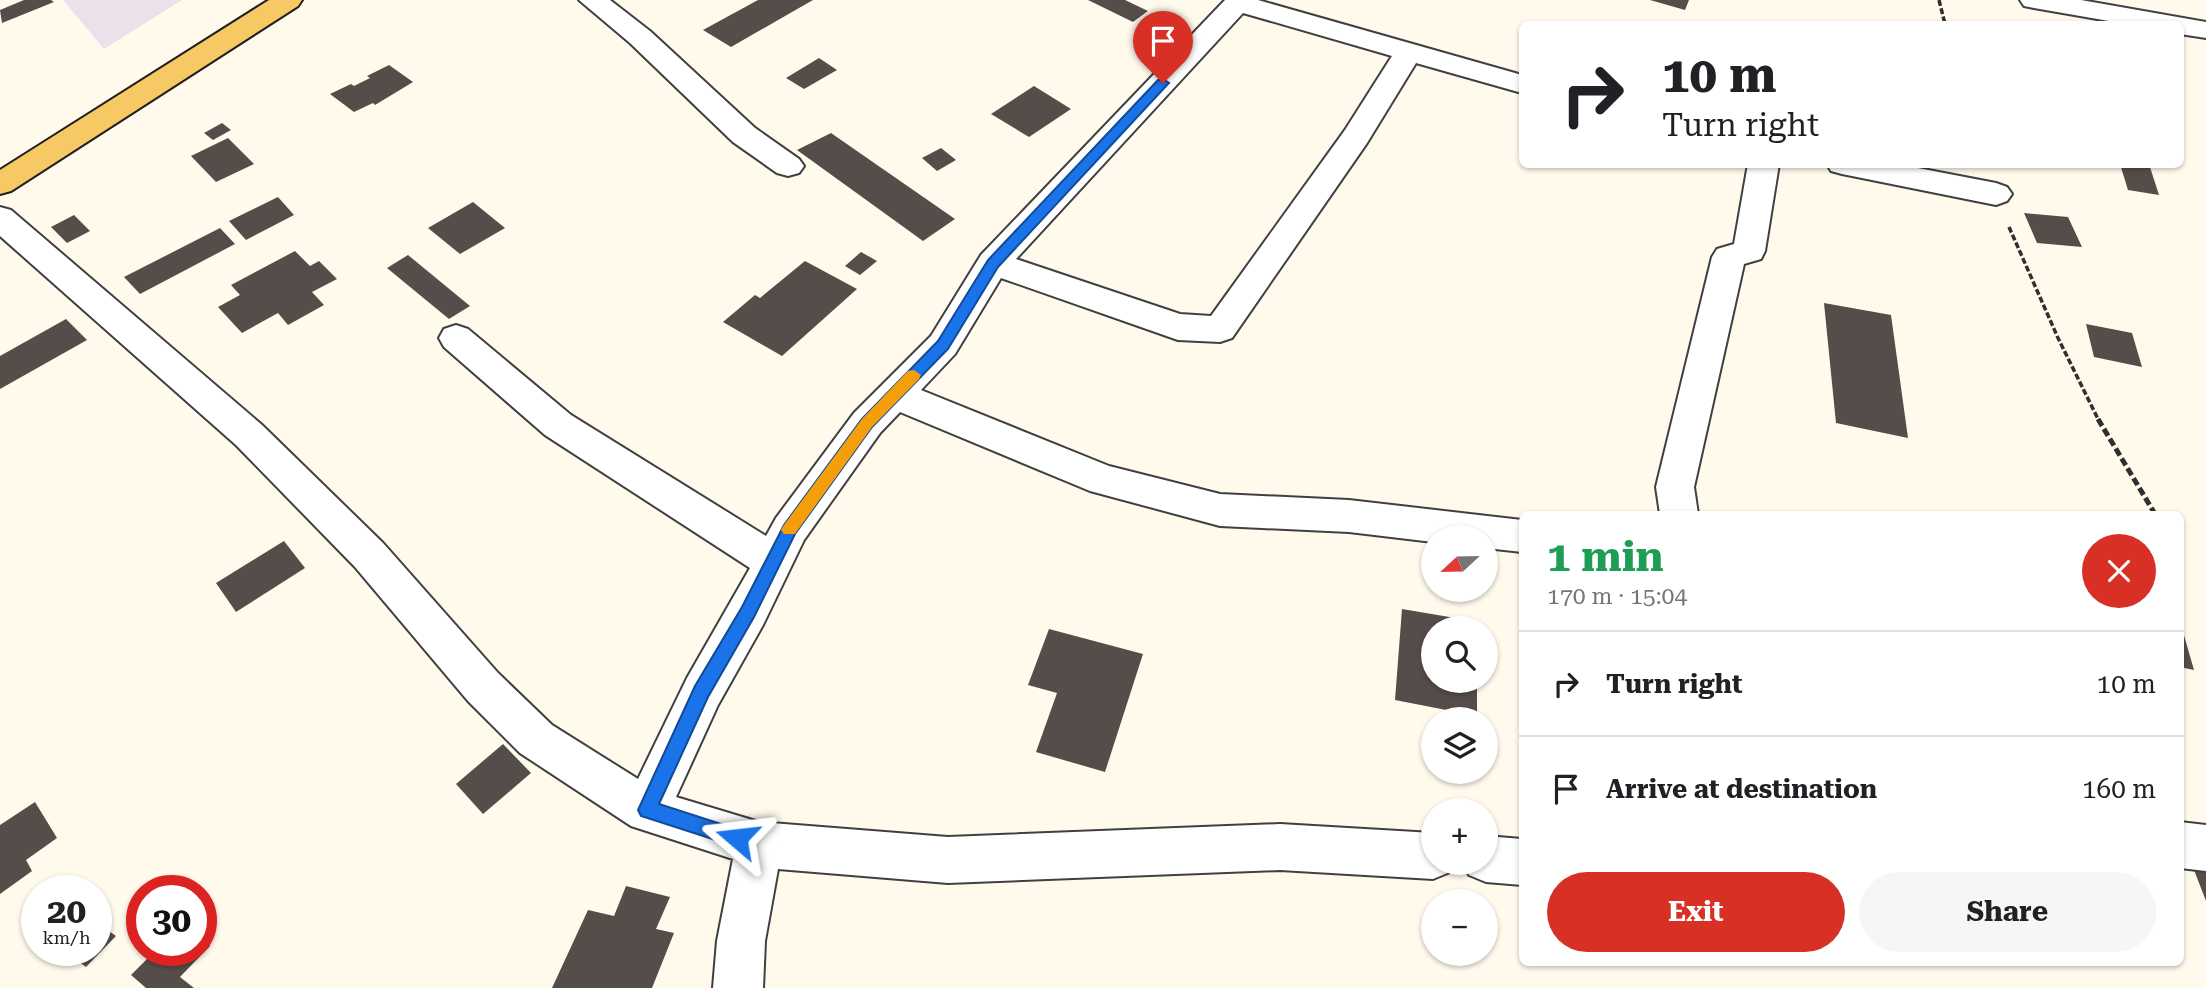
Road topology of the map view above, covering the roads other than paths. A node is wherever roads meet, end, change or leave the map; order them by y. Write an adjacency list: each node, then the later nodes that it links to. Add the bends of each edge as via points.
1 (288, 0): 13 (main road)
2 (593, 0): 10 (street, via 640,37 744,135)
3 (2034, 0): 5 (street)
4 (1239, 1): 8 (street); 16 (street)
5 (2153, 21)
6 (2184, 27): 7 (street)
7 (2206, 30)
8 (1409, 52): 9 (street); 16 (street, via 1356,136 1220,329 1178,327)
9 (1519, 83)
10 (788, 166)
11 (1763, 168): 19 (street, via 1749,251 1729,257 1675,487)
12 (1863, 168): 14 (street)
13 (0, 184)
14 (1996, 194)
15 (0, 218): 22 (street, via 249,435 369,555 483,687 536,739)
16 (993, 263): 18 (street, via 943,345)
17 (456, 338): 21 (street, via 558,425)
18 (895, 395): 20 (street, via 1103,481 1220,510 1349,516); 21 (street, via 867,423 805,508)
19 (1679, 511)
20 (1519, 536)
21 (774, 562): 22 (street, via 702,692)
22 (647, 810): 23 (street)
23 (759, 845): 26 (street, via 948,860 1280,847); 29 (street, via 741,942)
24 (2184, 846): 25 (street)
25 (2206, 849)
26 (1421, 855)
27 (1498, 860): 28 (street)
28 (1519, 862)
29 (738, 988)

